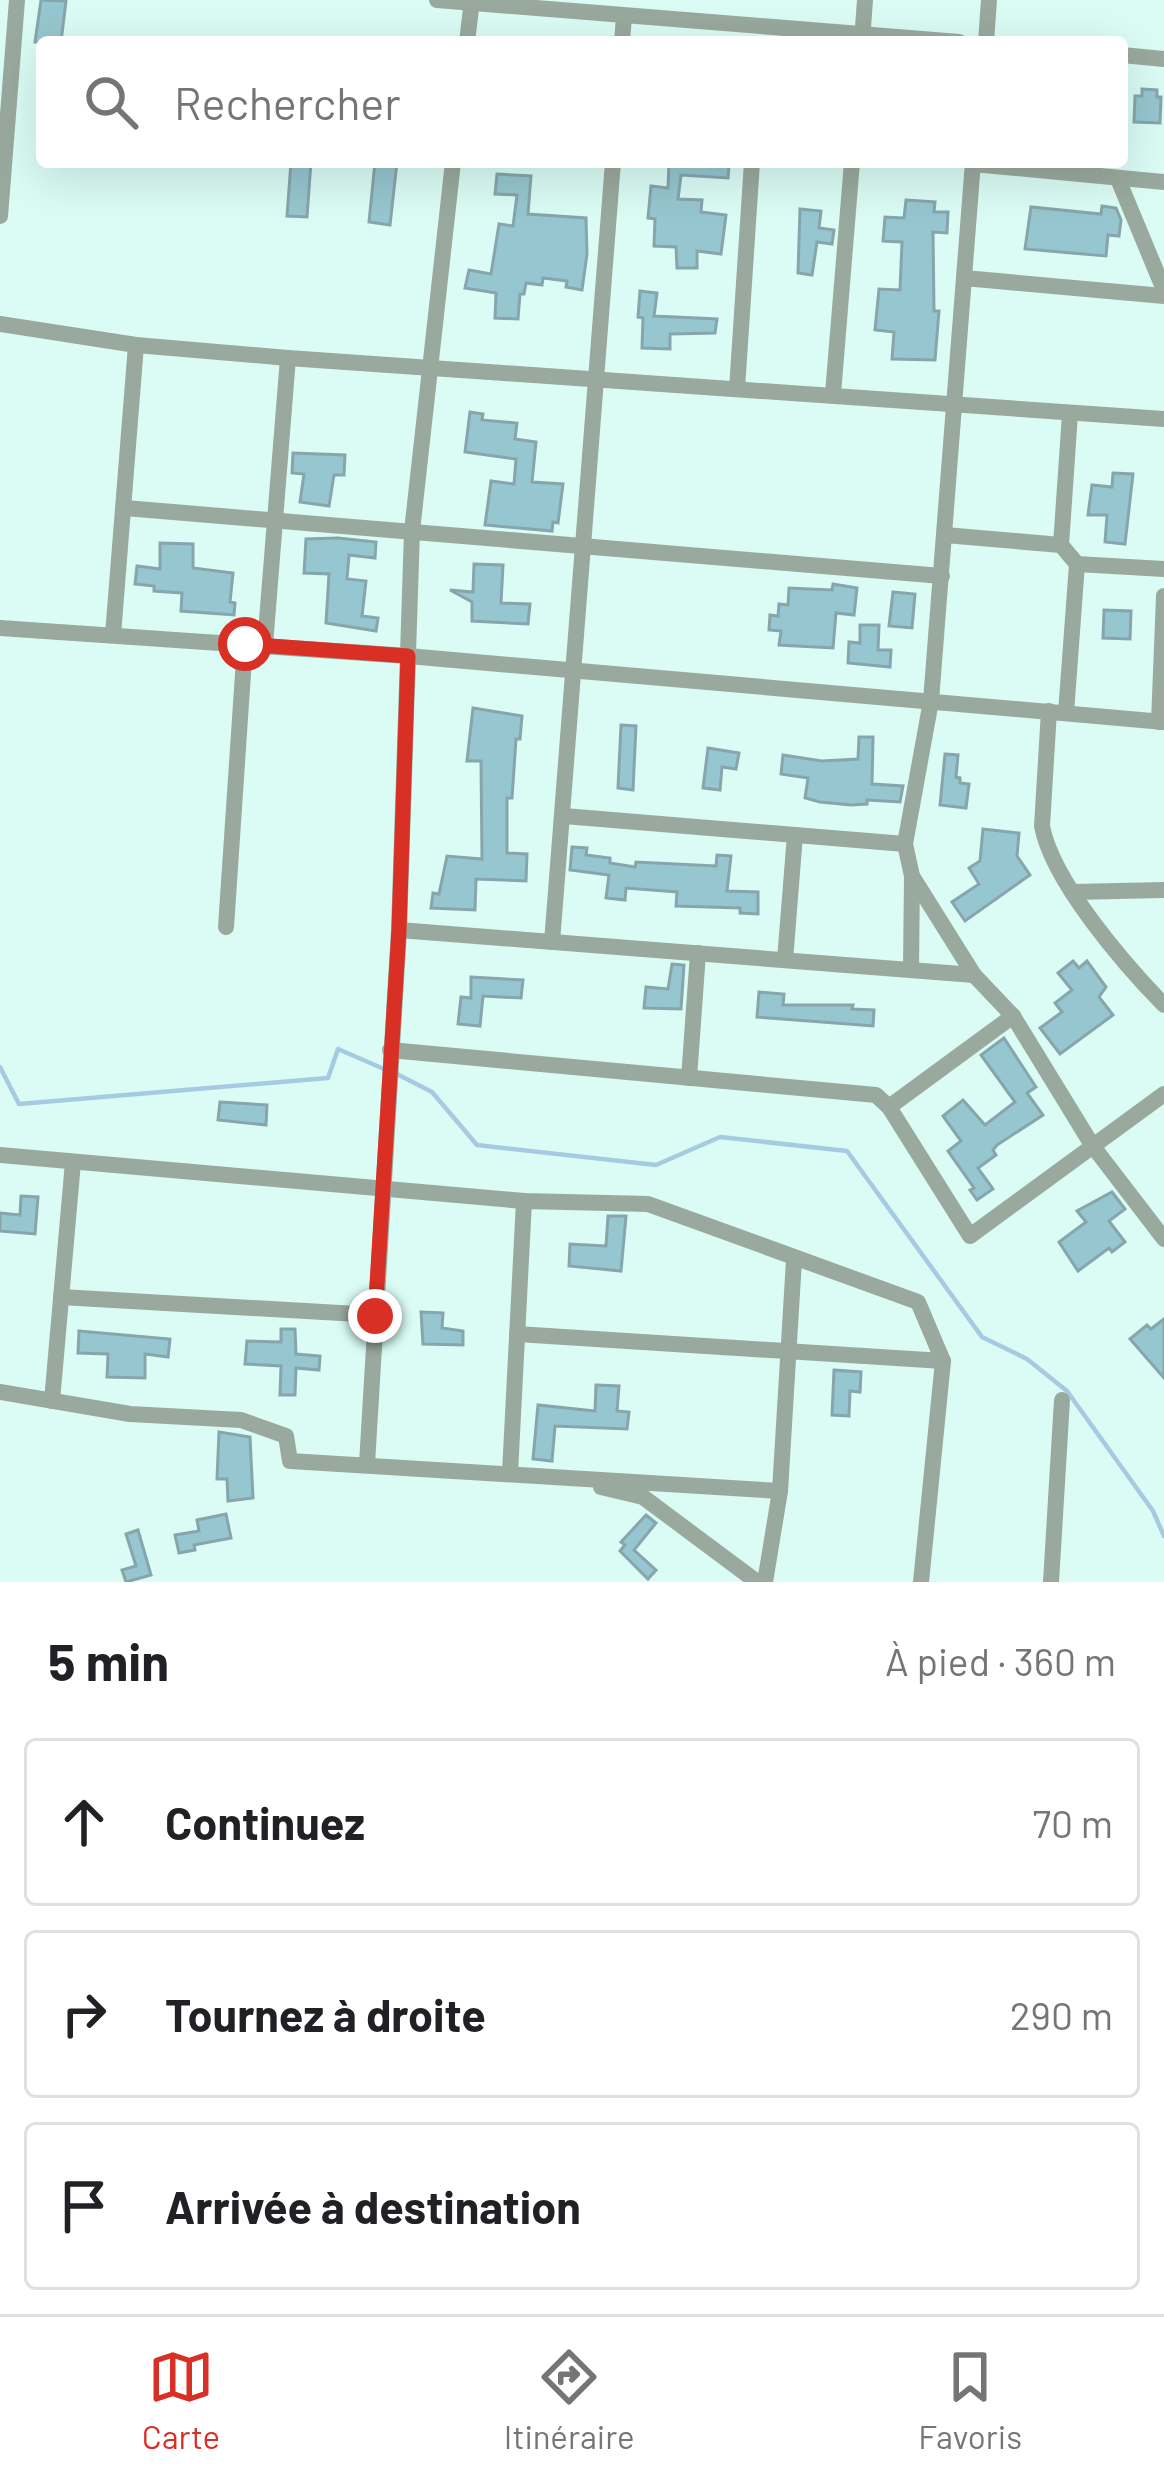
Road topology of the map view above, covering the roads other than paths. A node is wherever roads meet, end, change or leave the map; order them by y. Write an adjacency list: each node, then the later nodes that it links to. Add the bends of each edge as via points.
1 (17, 0): 22 (street)
2 (437, 0): 5 (street)
3 (865, 0): 10 (street)
4 (989, 0): 11 (street)
5 (472, 1): 6 (street); 8 (street)
6 (633, 11): 7 (street)
7 (757, 34): 9 (street)
8 (468, 36)
9 (810, 36)
10 (862, 36)
11 (986, 36)
12 (1128, 55): 13 (street)
13 (1164, 58)
14 (452, 168): 28 (street)
15 (614, 168): 29 (street)
16 (752, 168): 30 (street)
17 (852, 168): 31 (street)
18 (973, 168): 23 (street)
19 (1018, 168): 20 (street)
20 (1118, 179): 21 (street); 24 (street)
21 (1164, 182)
22 (0, 216)
23 (964, 278): 24 (street); 32 (street)
24 (1164, 293)
25 (0, 324): 26 (street)
26 (136, 345): 27 (street); 35 (street)
27 (288, 358): 28 (street); 36 (street)
28 (428, 366): 29 (street); 37 (street)
29 (597, 379): 30 (street); 40 (street)
30 (737, 389): 31 (street)
31 (833, 394): 32 (street)
32 (956, 403): 33 (street); 38 (street)
33 (1070, 415): 34 (street); 39 (street)
34 (1164, 419)
35 (125, 508): 36 (street); 46 (street)
36 (272, 522): 37 (street); 48 (street)
37 (412, 531): 40 (street); 49 (street)
38 (945, 535): 39 (street); 43 (street)
39 (1061, 545): 41 (street)
40 (584, 547): 43 (street); 50 (street)
41 (1078, 564): 42 (street); 52 (street)
42 (1164, 568)
43 (942, 576): 51 (street)
44 (1164, 596): 53 (street)
45 (0, 628): 46 (street)
46 (113, 635): 47 (street)
47 (245, 644): 48 (street); 60 (street)
48 (265, 645): 49 (street)
49 (408, 656): 50 (street); 61 (street)
50 (573, 672): 51 (street); 54 (street)
51 (931, 701): 52 (street); 56 (street)
52 (1058, 712): 53 (street); 59 (street, via 1042,826)
53 (1161, 722)
54 (563, 816): 55 (street); 62 (street)
55 (795, 836): 56 (street); 64 (street)
56 (905, 844): 57 (street)
57 (912, 876): 65 (street); 66 (street)
58 (1164, 890): 59 (street)
59 (1072, 892): 67 (street)
60 (226, 927)
61 (399, 930): 62 (street); 69 (street)
62 (552, 942): 63 (street)
63 (698, 953): 64 (street); 70 (street)
64 (785, 960): 65 (street)
65 (911, 969): 66 (street)
66 (974, 975): 68 (street)
67 (1164, 1005)
68 (1013, 1016): 72 (street); 73 (street)
69 (390, 1050): 70 (street); 76 (street)
70 (689, 1078): 72 (street, via 876,1095)
71 (1164, 1094): 73 (street)
72 (890, 1107): 73 (street, via 970,1236)
73 (1092, 1145): 78 (street)
74 (0, 1155): 75 (street)
75 (73, 1162): 76 (street); 80 (street)
76 (382, 1190): 77 (street); 81 (street)
77 (524, 1201): 79 (street, via 647,1204); 82 (street)
78 (1164, 1239)
79 (794, 1260): 83 (street); 84 (street, via 918,1302)
80 (61, 1297): 81 (street); 86 (street)
81 (375, 1316): 88 (street)
82 (517, 1334): 83 (street); 89 (street)
83 (789, 1352): 84 (street); 91 (street)
84 (943, 1361): 93 (street)
85 (0, 1393): 86 (street)
86 (52, 1400): 88 (street, via 241,1420 286,1436 290,1461)
87 (1063, 1400): 94 (street)
88 (368, 1464): 89 (street)
89 (511, 1473): 90 (street)
90 (544, 1475): 91 (street); 92 (street, via 643,1497)
91 (780, 1491): 92 (street)
92 (761, 1582)
93 (921, 1582)
94 (1051, 1582)

